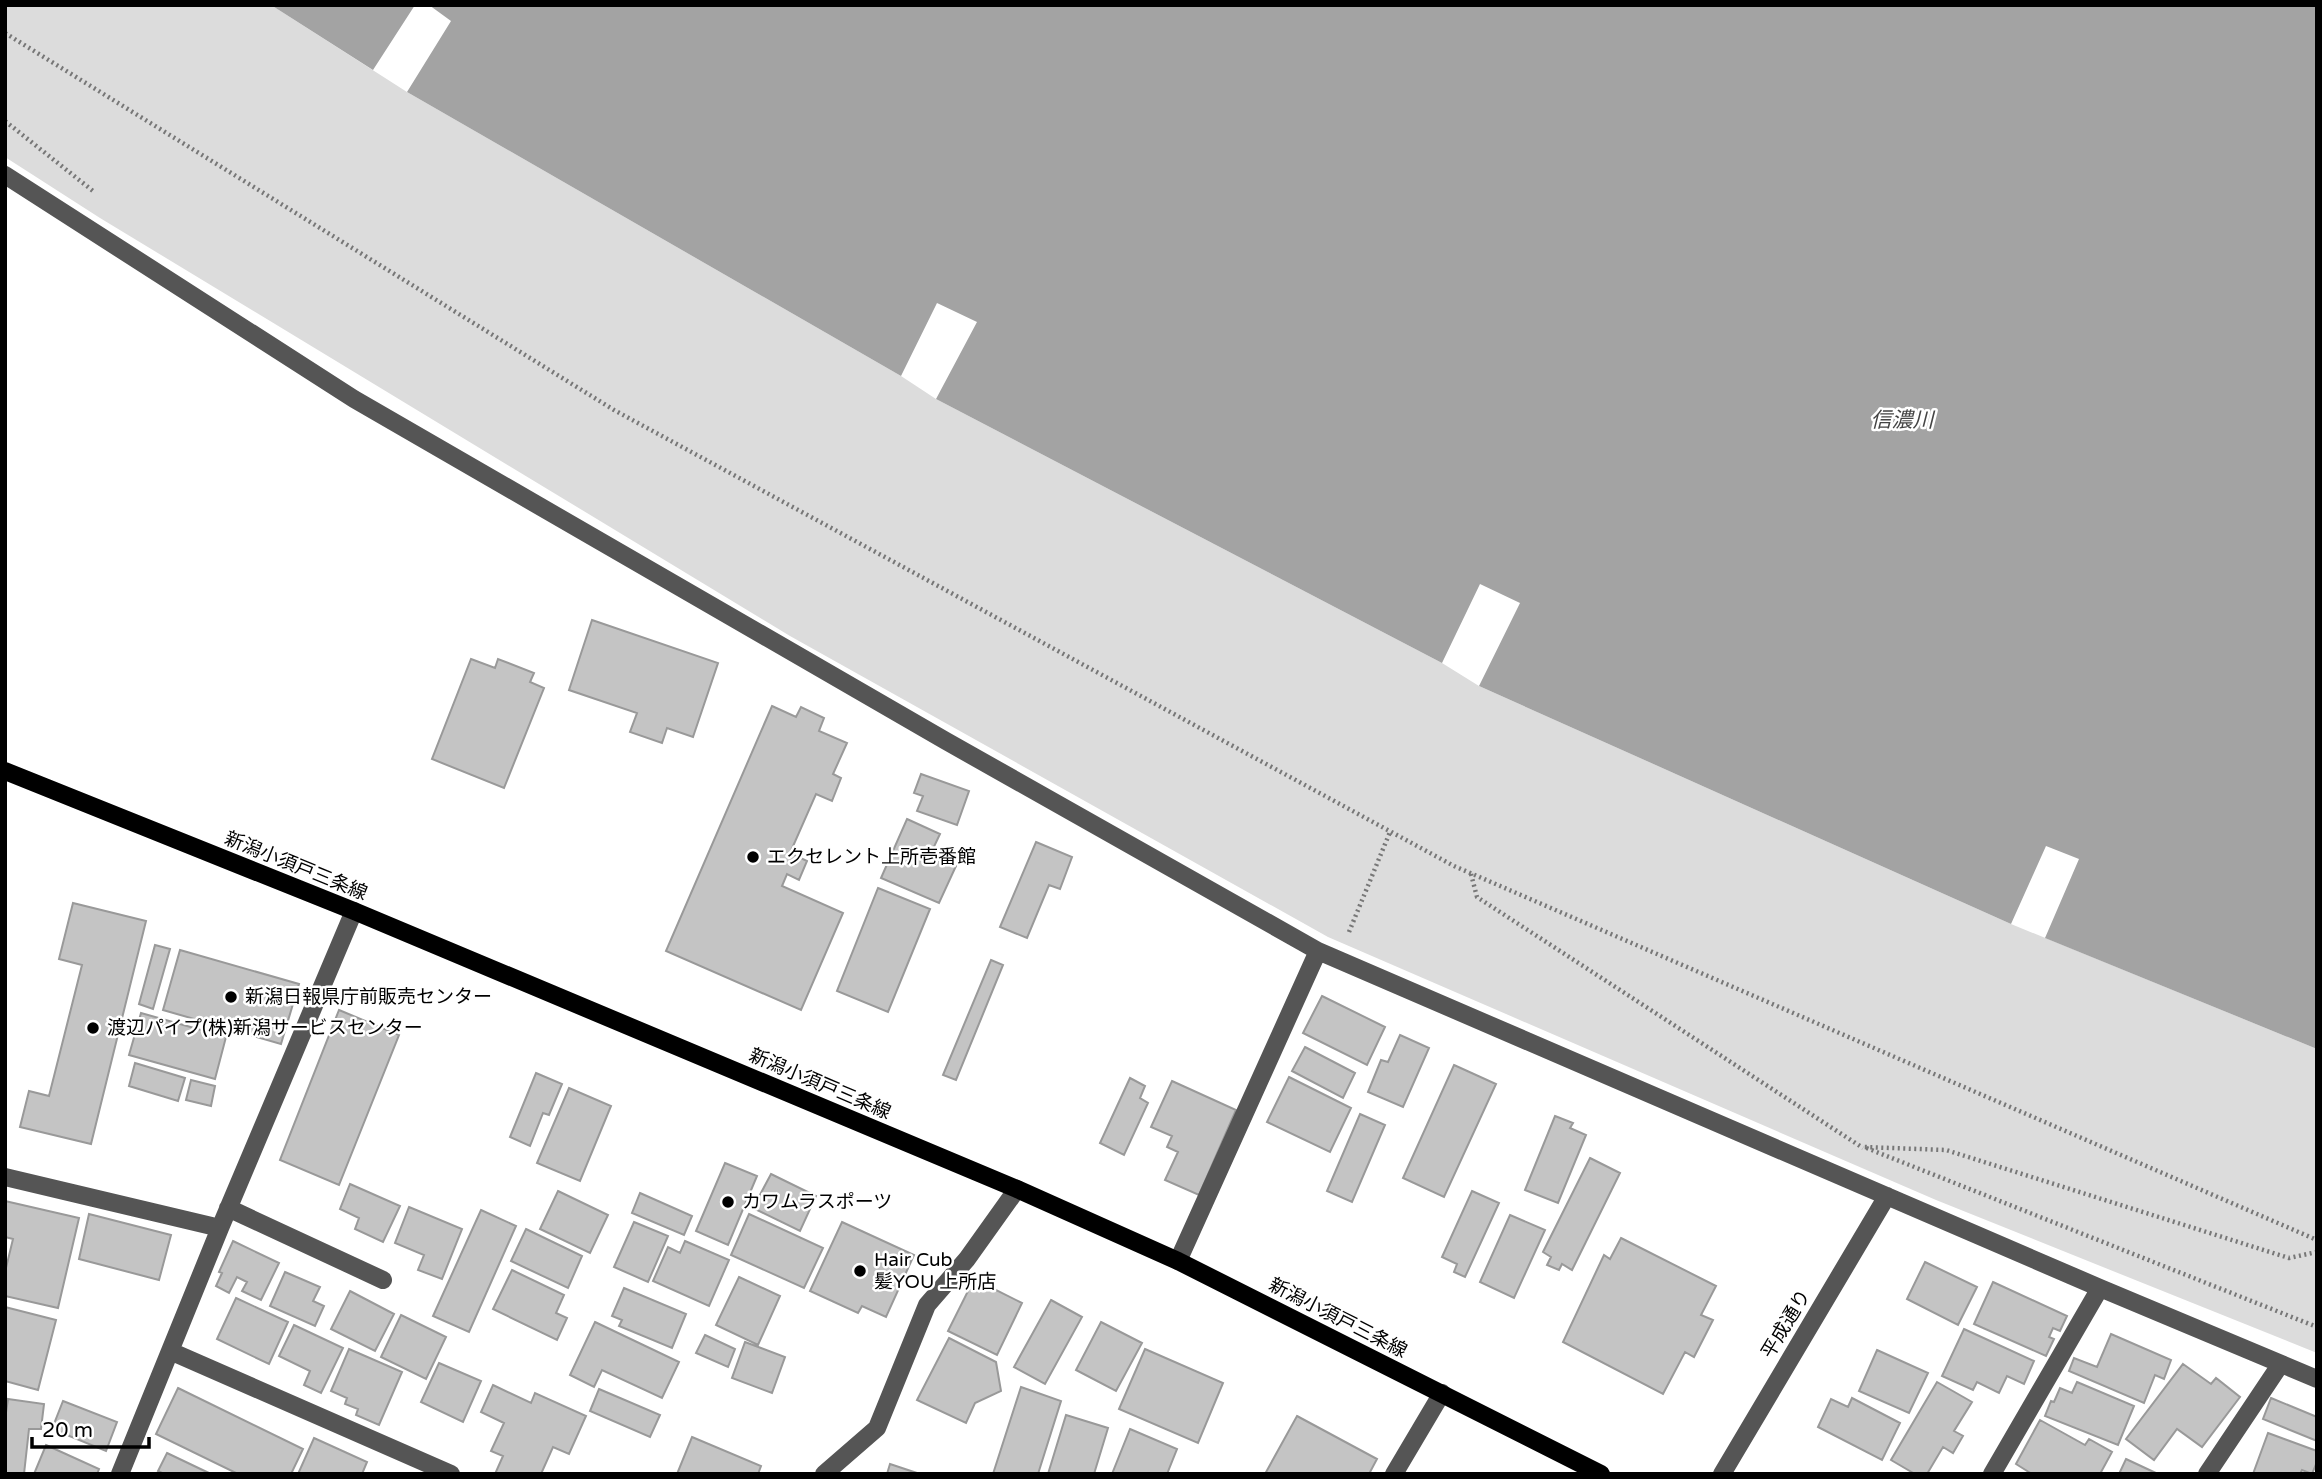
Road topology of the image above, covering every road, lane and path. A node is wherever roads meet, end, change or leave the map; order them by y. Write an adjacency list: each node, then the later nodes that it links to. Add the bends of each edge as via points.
1 (5, 33): 6 (path, via 614,410)
2 (5, 121): 4 (path)
3 (5, 175): 9 (street, via 354,399)
4 (93, 191)
5 (5, 771): 8 (main road, 新潟小須戸三条線)
6 (1390, 832): 7 (path); 10 (path)
7 (1470, 873): 11 (path, via 1477,897); 17 (path)
8 (354, 911): 13 (main road, 新潟小須戸三条線); 15 (street)
9 (1318, 951): 10 (street); 19 (street)
10 (1338, 959): 14 (street)
11 (1864, 1147): 18 (path, via 1946,1150 2289,1258); 22 (path)
12 (5, 1177): 16 (street)
13 (1017, 1189): 19 (main road, 新潟小須戸三条線); 29 (street, via 927,1305 877,1428)
14 (1887, 1196): 21 (street); 32 (street, 平成通り)
15 (228, 1208): 16 (street); 20 (street)
16 (220, 1228): 23 (street)
17 (2317, 1240)
18 (2317, 1252)
19 (1178, 1261): 26 (main road, 新潟小須戸三条線)
20 (383, 1280)
21 (2100, 1288): 24 (street); 33 (street)
22 (2317, 1327)
23 (170, 1351): 27 (street); 28 (street)
24 (2280, 1364): 25 (street); 34 (street)
25 (2317, 1379)
26 (1442, 1393): 30 (street); 31 (main road, 新潟小須戸三条線)
27 (120, 1474)
28 (451, 1474)
29 (824, 1474)
30 (1394, 1474)
31 (1601, 1474)
32 (1722, 1474)
33 (1992, 1474)
34 (2207, 1474)

